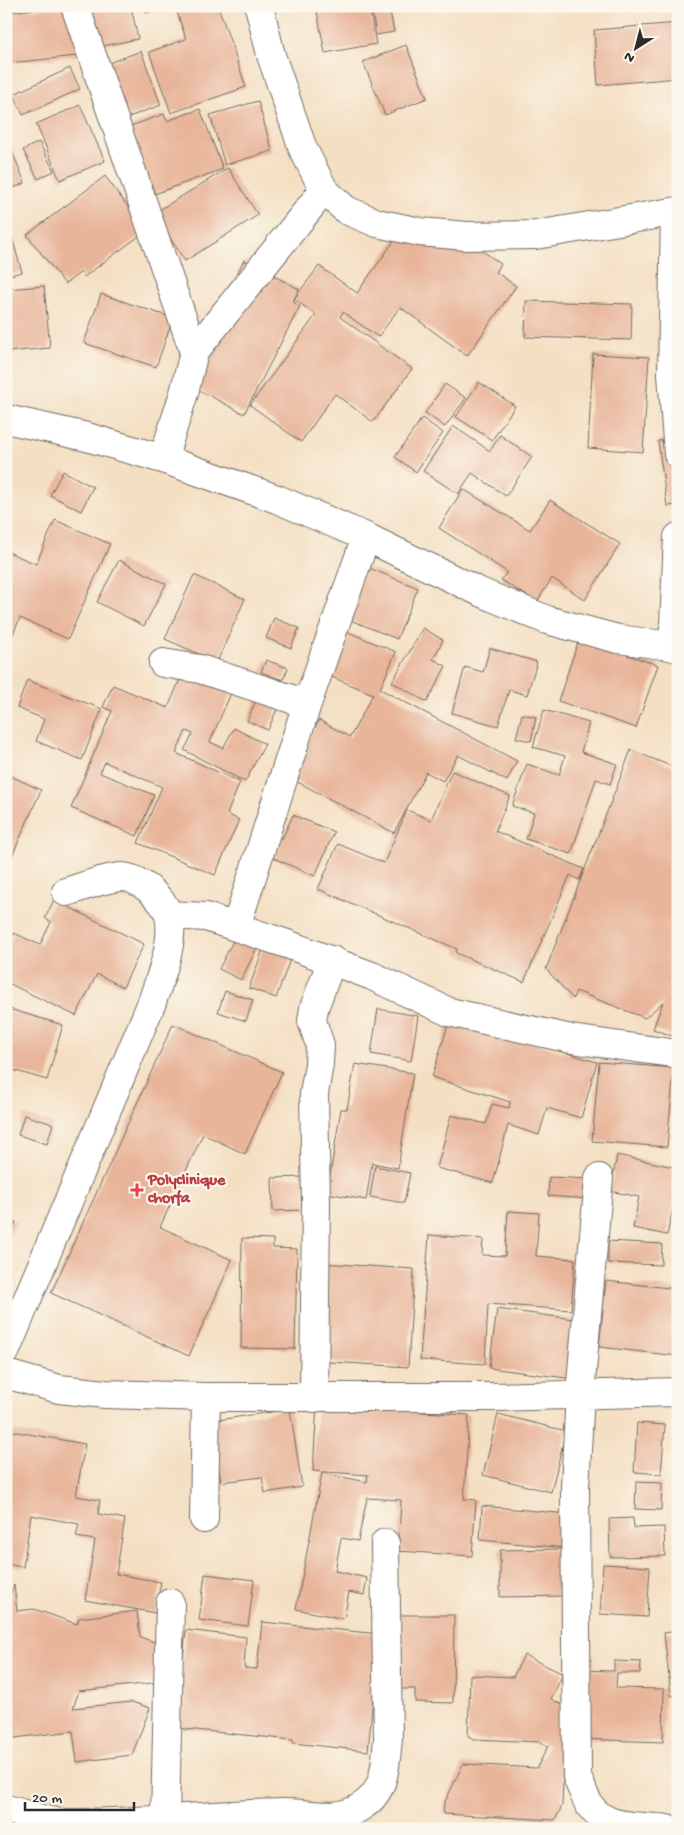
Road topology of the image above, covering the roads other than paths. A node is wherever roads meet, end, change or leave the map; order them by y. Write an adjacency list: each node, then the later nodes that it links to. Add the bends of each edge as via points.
1 (75, 6): 5 (street)
2 (259, 6): 3 (street, via 271,55 302,149)
3 (324, 190): 4 (street, via 346,210 376,223 420,232 467,236 536,235); 5 (street)
4 (676, 212): 7 (street, via 672,374)
5 (194, 352): 8 (street)
6 (6, 419): 8 (street)
7 (678, 454)
8 (163, 458): 9 (street, via 277,499)
9 (366, 537): 11 (street, via 547,620 618,639); 13 (street)
10 (678, 537): 11 (street)
11 (675, 647)
12 (163, 663): 13 (street, via 200,669)
13 (307, 704): 16 (street)
14 (66, 892): 15 (street, via 124,877 147,888)
15 (169, 915): 16 (street, via 206,917); 20 (street, via 167,955 152,1002)
16 (236, 927): 17 (street)
17 (332, 960): 18 (street, via 449,1012 572,1039); 25 (street, via 312,1020 320,1045 314,1094)
18 (678, 1054)
19 (599, 1178): 23 (street)
20 (6, 1350)
21 (6, 1374): 24 (street, via 59,1389)
22 (678, 1392): 23 (street)
23 (580, 1394): 25 (street); 32 (street, via 575,1487 577,1777)
24 (206, 1397): 25 (street); 26 (street)
25 (314, 1398)
26 (204, 1519)
27 (385, 1543): 31 (street, via 386,1762 382,1783 371,1799)
28 (170, 1603): 30 (street)
29 (6, 1809): 30 (street, via 63,1823)
30 (165, 1820): 31 (street, via 285,1813)
31 (337, 1822)
32 (600, 1822): 33 (street)
33 (667, 1829)

